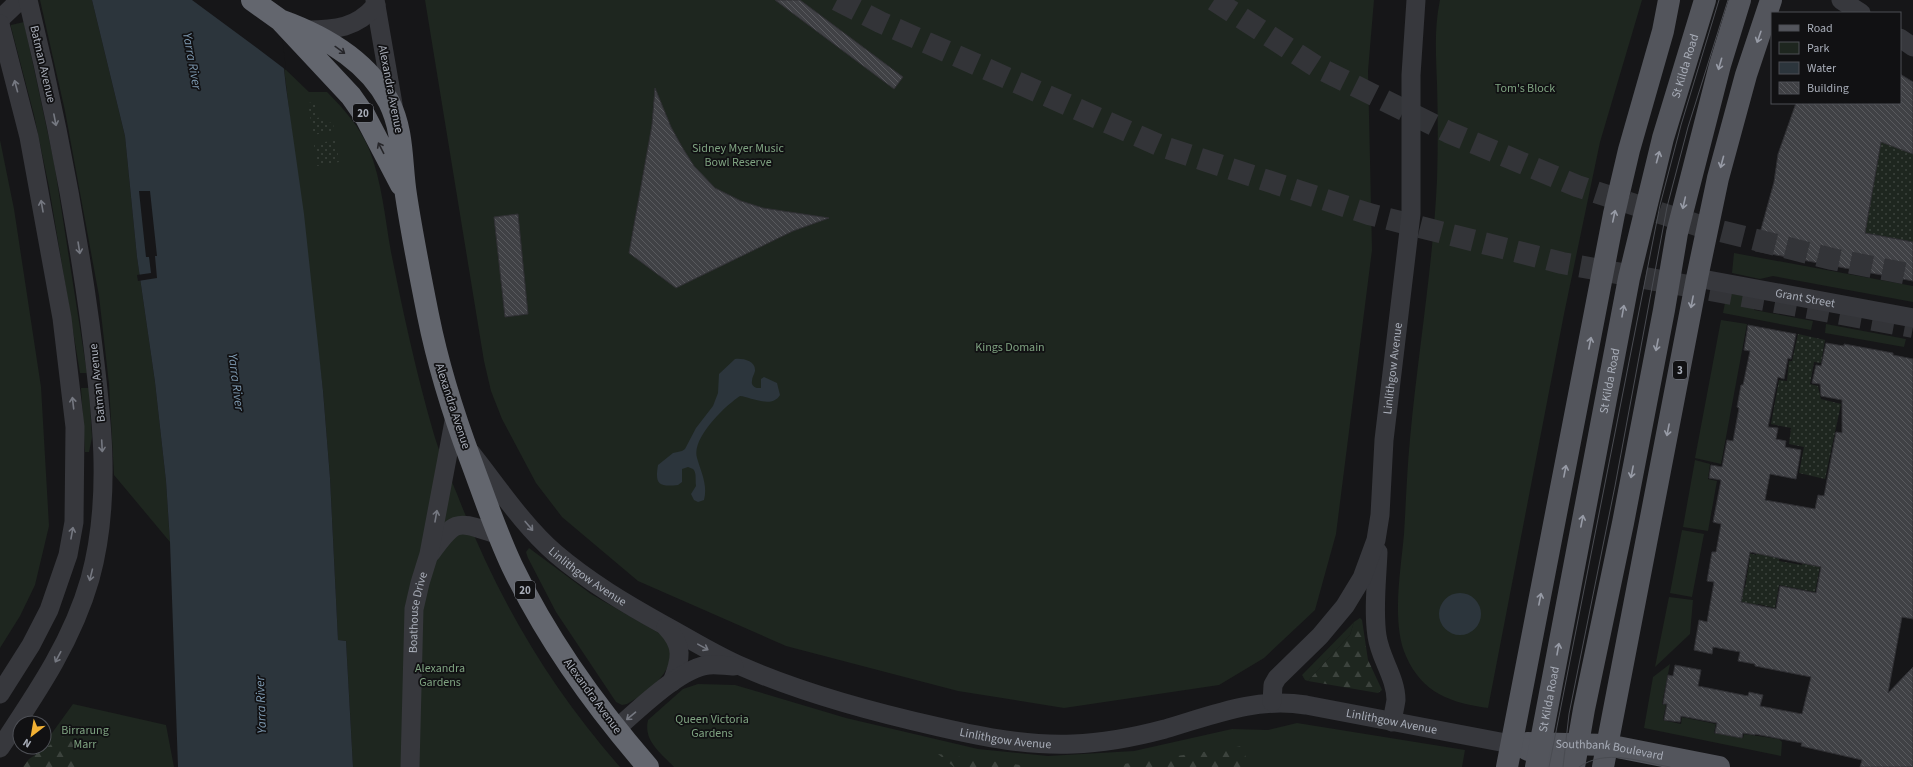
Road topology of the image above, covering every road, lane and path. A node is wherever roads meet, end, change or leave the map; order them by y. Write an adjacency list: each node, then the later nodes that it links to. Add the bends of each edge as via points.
1 (20, 0): 12 (street)
2 (28, 0): 29 (street, Batman Avenue, one-way to 29, via 50,90 75,224 99,386 102,449 101,513 90,580)
3 (252, 0): 14 (highway, 20)
4 (1416, 0): 25 (street, Linlithgow Avenue, via 1411,75 1411,214 1384,440)
5 (1669, 0): 37 (main road, one-way to 5, via 1614,214)
6 (1705, 0): 41 (main road, St Kilda Road, one-way to 6, via 1629,278 1663,138)
7 (1740, 0): 22 (main road, one-way to 22, via 1720,65 1677,232)
8 (1771, 0): 19 (main road, 3, one-way to 19, via 1746,75 1718,178)
9 (1841, 0): 11 (street)
10 (376, 2): 14 (street, via 366,15 344,28); 17 (street, Alexandra Avenue)
11 (1859, 12)
12 (0, 19)
13 (0, 24): 28 (street, one-way to 13, via 68,555 74,522 76,427 62,318 29,137)
14 (297, 31): 17 (highway, 20, one-way to 17, via 329,43 368,73 388,101); 18 (highway, 20, one-way to 14, via 357,104)
15 (1901, 39): 16 (street)
16 (1913, 47)
17 (399, 129): 18 (highway, Alexandra Avenue / 20)
18 (406, 195): 23 (highway, Alexandra Avenue / 20, via 430,326)
19 (1697, 278): 20 (street, Grant Street); 21 (main road, 3, one-way to 21)
20 (1913, 318)
21 (1679, 375): 22 (main road); 39 (main road, 3, one-way to 39)
22 (1651, 379): 38 (main road, one-way to 38)
23 (455, 416): 24 (highway, Alexandra Avenue / 20); 27 (street, Boathouse Drive, one-way to 23)
24 (466, 446): 26 (highway, Alexandra Avenue / 20); 30 (street, Linlithgow Avenue, one-way to 30, via 527,524 553,552 596,586)
25 (1380, 515): 34 (street, Linlithgow Avenue, via 1372,556 1355,592 1333,622 1277,678 1273,685); 35 (street, via 1376,630 1382,658 1395,694)
26 (497, 534): 27 (street, Boathouse Drive, via 456,525 447,531); 36 (highway, Alexandra Avenue / 20, via 512,567 574,672)
27 (429, 554): 42 (street, Boathouse Drive, via 414,609)
28 (49, 610): 29 (street); 33 (street, via 31,645)
29 (75, 622): 40 (street, Batman Avenue, one-way to 40, via 51,671)
30 (666, 626): 31 (street, Linlithgow Avenue, one-way to 31); 32 (street, via 677,641 680,652)
31 (743, 667): 32 (street, Linlithgow Avenue, via 698,667); 34 (street, Linlithgow Avenue, via 810,692 869,710 950,729 1024,742 1101,742 1165,729 1233,708)
32 (672, 682): 36 (street, Linlithgow Avenue, one-way to 36)
33 (0, 694)
34 (1272, 702): 35 (street, Linlithgow Avenue, via 1306,705)
35 (1392, 722): 37 (street, Linlithgow Avenue)
36 (616, 729): 43 (highway, Alexandra Avenue / 20)
37 (1511, 744): 41 (main road, Southbank Boulevard); 44 (main road)
38 (1578, 744): 39 (main road, Southbank Boulevard); 41 (main road, Southbank Boulevard); 46 (main road)
39 (1607, 745): 47 (main road); 48 (main road, Southbank Boulevard)
40 (0, 748)
41 (1538, 754): 45 (main road, Southbank Boulevard)
42 (410, 767)
43 (648, 767)
44 (1507, 767)
45 (1568, 767)
46 (1574, 767)
47 (1602, 767)
48 (1720, 767)

